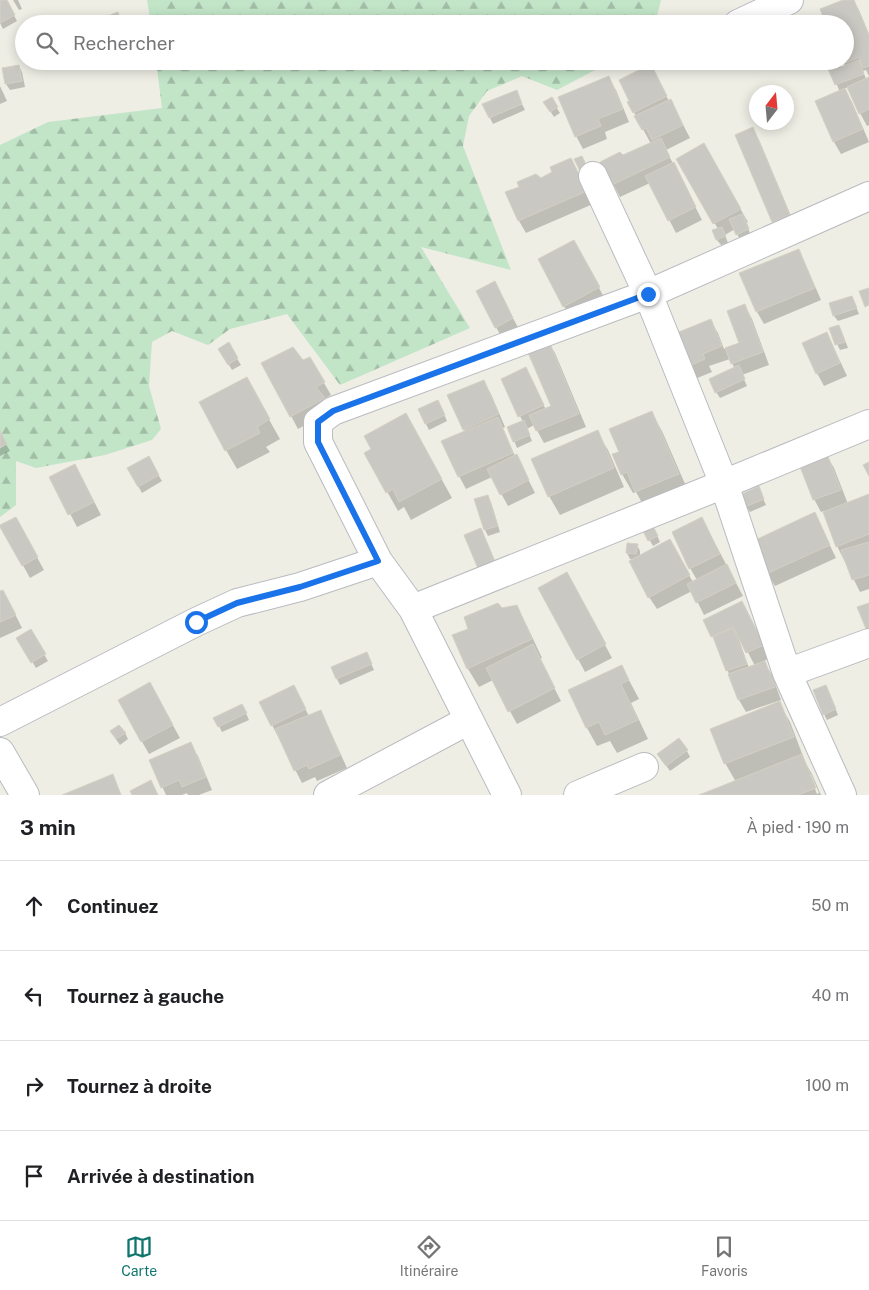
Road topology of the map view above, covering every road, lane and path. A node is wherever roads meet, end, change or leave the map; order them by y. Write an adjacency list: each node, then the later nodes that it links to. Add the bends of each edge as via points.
1 (789, 0): 2 (street)
2 (757, 15)
3 (593, 176): 5 (street)
4 (869, 196): 5 (street)
5 (648, 294): 7 (street); 8 (street, via 333,411 318,422 318,442)
6 (869, 424): 7 (street)
7 (724, 484): 9 (street); 11 (street)
8 (378, 561): 9 (street); 13 (street, via 300,587 237,603)
9 (413, 609): 12 (street)
10 (869, 643): 11 (street)
11 (787, 673): 20 (street)
12 (468, 720): 17 (street); 18 (street)
13 (0, 722)
14 (0, 752): 16 (street)
15 (644, 767): 19 (street)
16 (25, 795)
17 (328, 795)
18 (507, 795)
19 (578, 795)
20 (842, 795)

